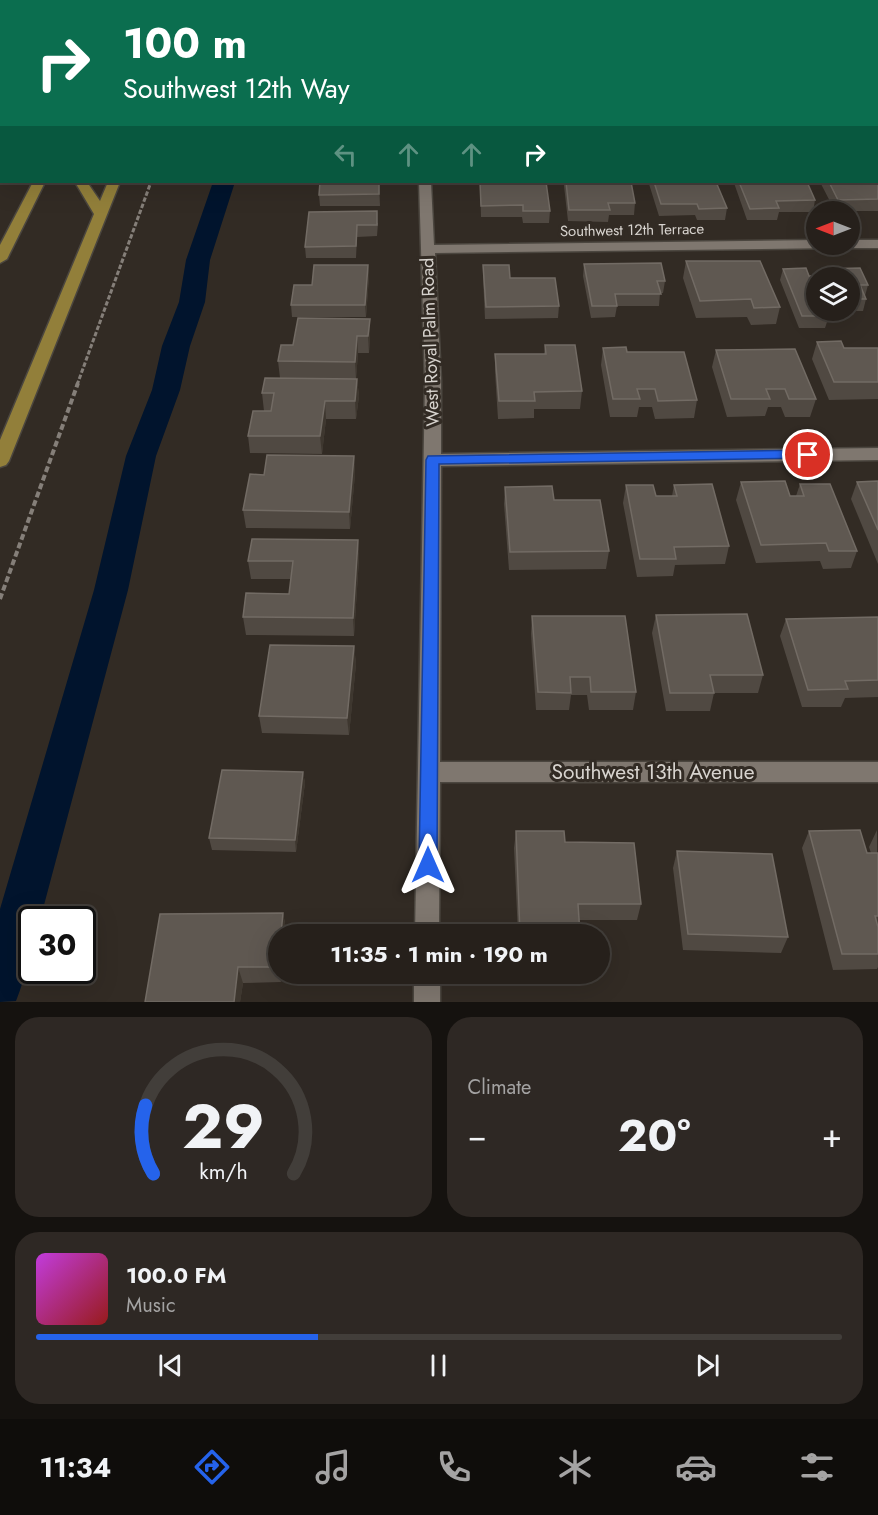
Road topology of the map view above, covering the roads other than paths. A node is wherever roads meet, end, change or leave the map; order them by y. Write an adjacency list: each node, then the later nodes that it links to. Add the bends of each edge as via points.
1 (38, 183): 10 (main road)
2 (82, 183): 5 (main road)
3 (114, 183): 5 (main road)
4 (425, 183): 9 (street, West Royal Palm Road)
5 (101, 214): 13 (main road)
6 (806, 244): 9 (street, Southwest 12th Terrace)
7 (860, 244): 8 (street)
8 (878, 244)
9 (428, 249): 12 (street, West Royal Palm Road)
10 (0, 259)
11 (878, 454): 12 (street)
12 (433, 460): 14 (street, West Royal Palm Road)
13 (0, 461)
14 (429, 772): 15 (street, Southwest 13th Avenue); 16 (street, West Royal Palm Road)
15 (878, 772)
16 (427, 924)
17 (427, 984): 18 (street)
18 (427, 1002)

